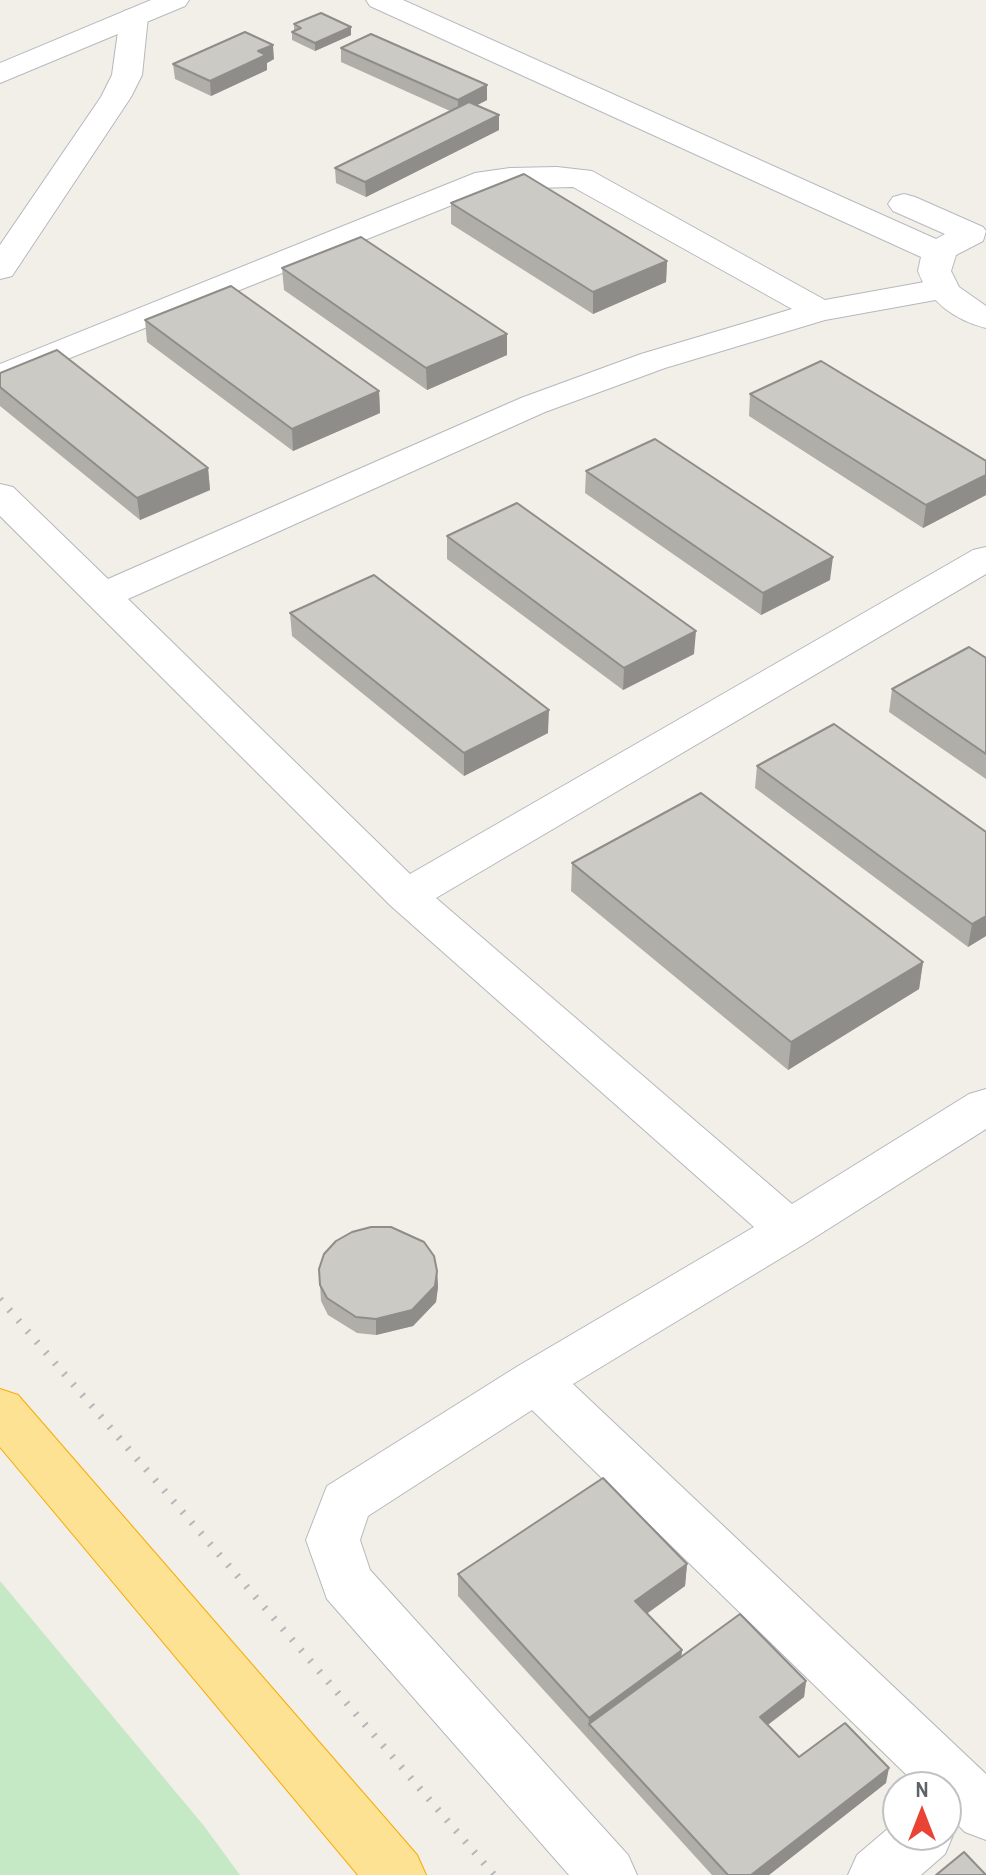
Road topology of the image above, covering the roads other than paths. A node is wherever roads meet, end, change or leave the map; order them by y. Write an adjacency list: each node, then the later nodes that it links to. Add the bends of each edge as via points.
1 (175, 0): 4 (street)
2 (380, 0): 10 (street)
3 (440, 0): 7 (street)
4 (124, 9): 5 (street); 6 (street); 11 (street, via 127,75)
5 (0, 48)
6 (0, 74)
7 (799, 158)
8 (871, 189): 9 (street)
9 (979, 232): 10 (street)
10 (940, 253): 12 (street, via 934,277)
11 (0, 269)
12 (941, 289): 13 (street); 14 (street, via 957,305)
13 (820, 311): 15 (street, via 581,178 519,176 486,180); 18 (street, via 653,361 533,405)
14 (986, 318)
15 (0, 376)
16 (0, 495): 18 (street)
17 (986, 558): 19 (street)
18 (100, 597): 19 (street)
19 (406, 896): 21 (street)
20 (986, 1106): 21 (street)
21 (789, 1230): 22 (street)
22 (536, 1381): 24 (street); 27 (street, via 346,1502 333,1540 346,1582)
23 (0, 1410): 26 (highway)
24 (972, 1802)
25 (906, 1851): 28 (street)
26 (396, 1875)
27 (607, 1875)
28 (878, 1875)

